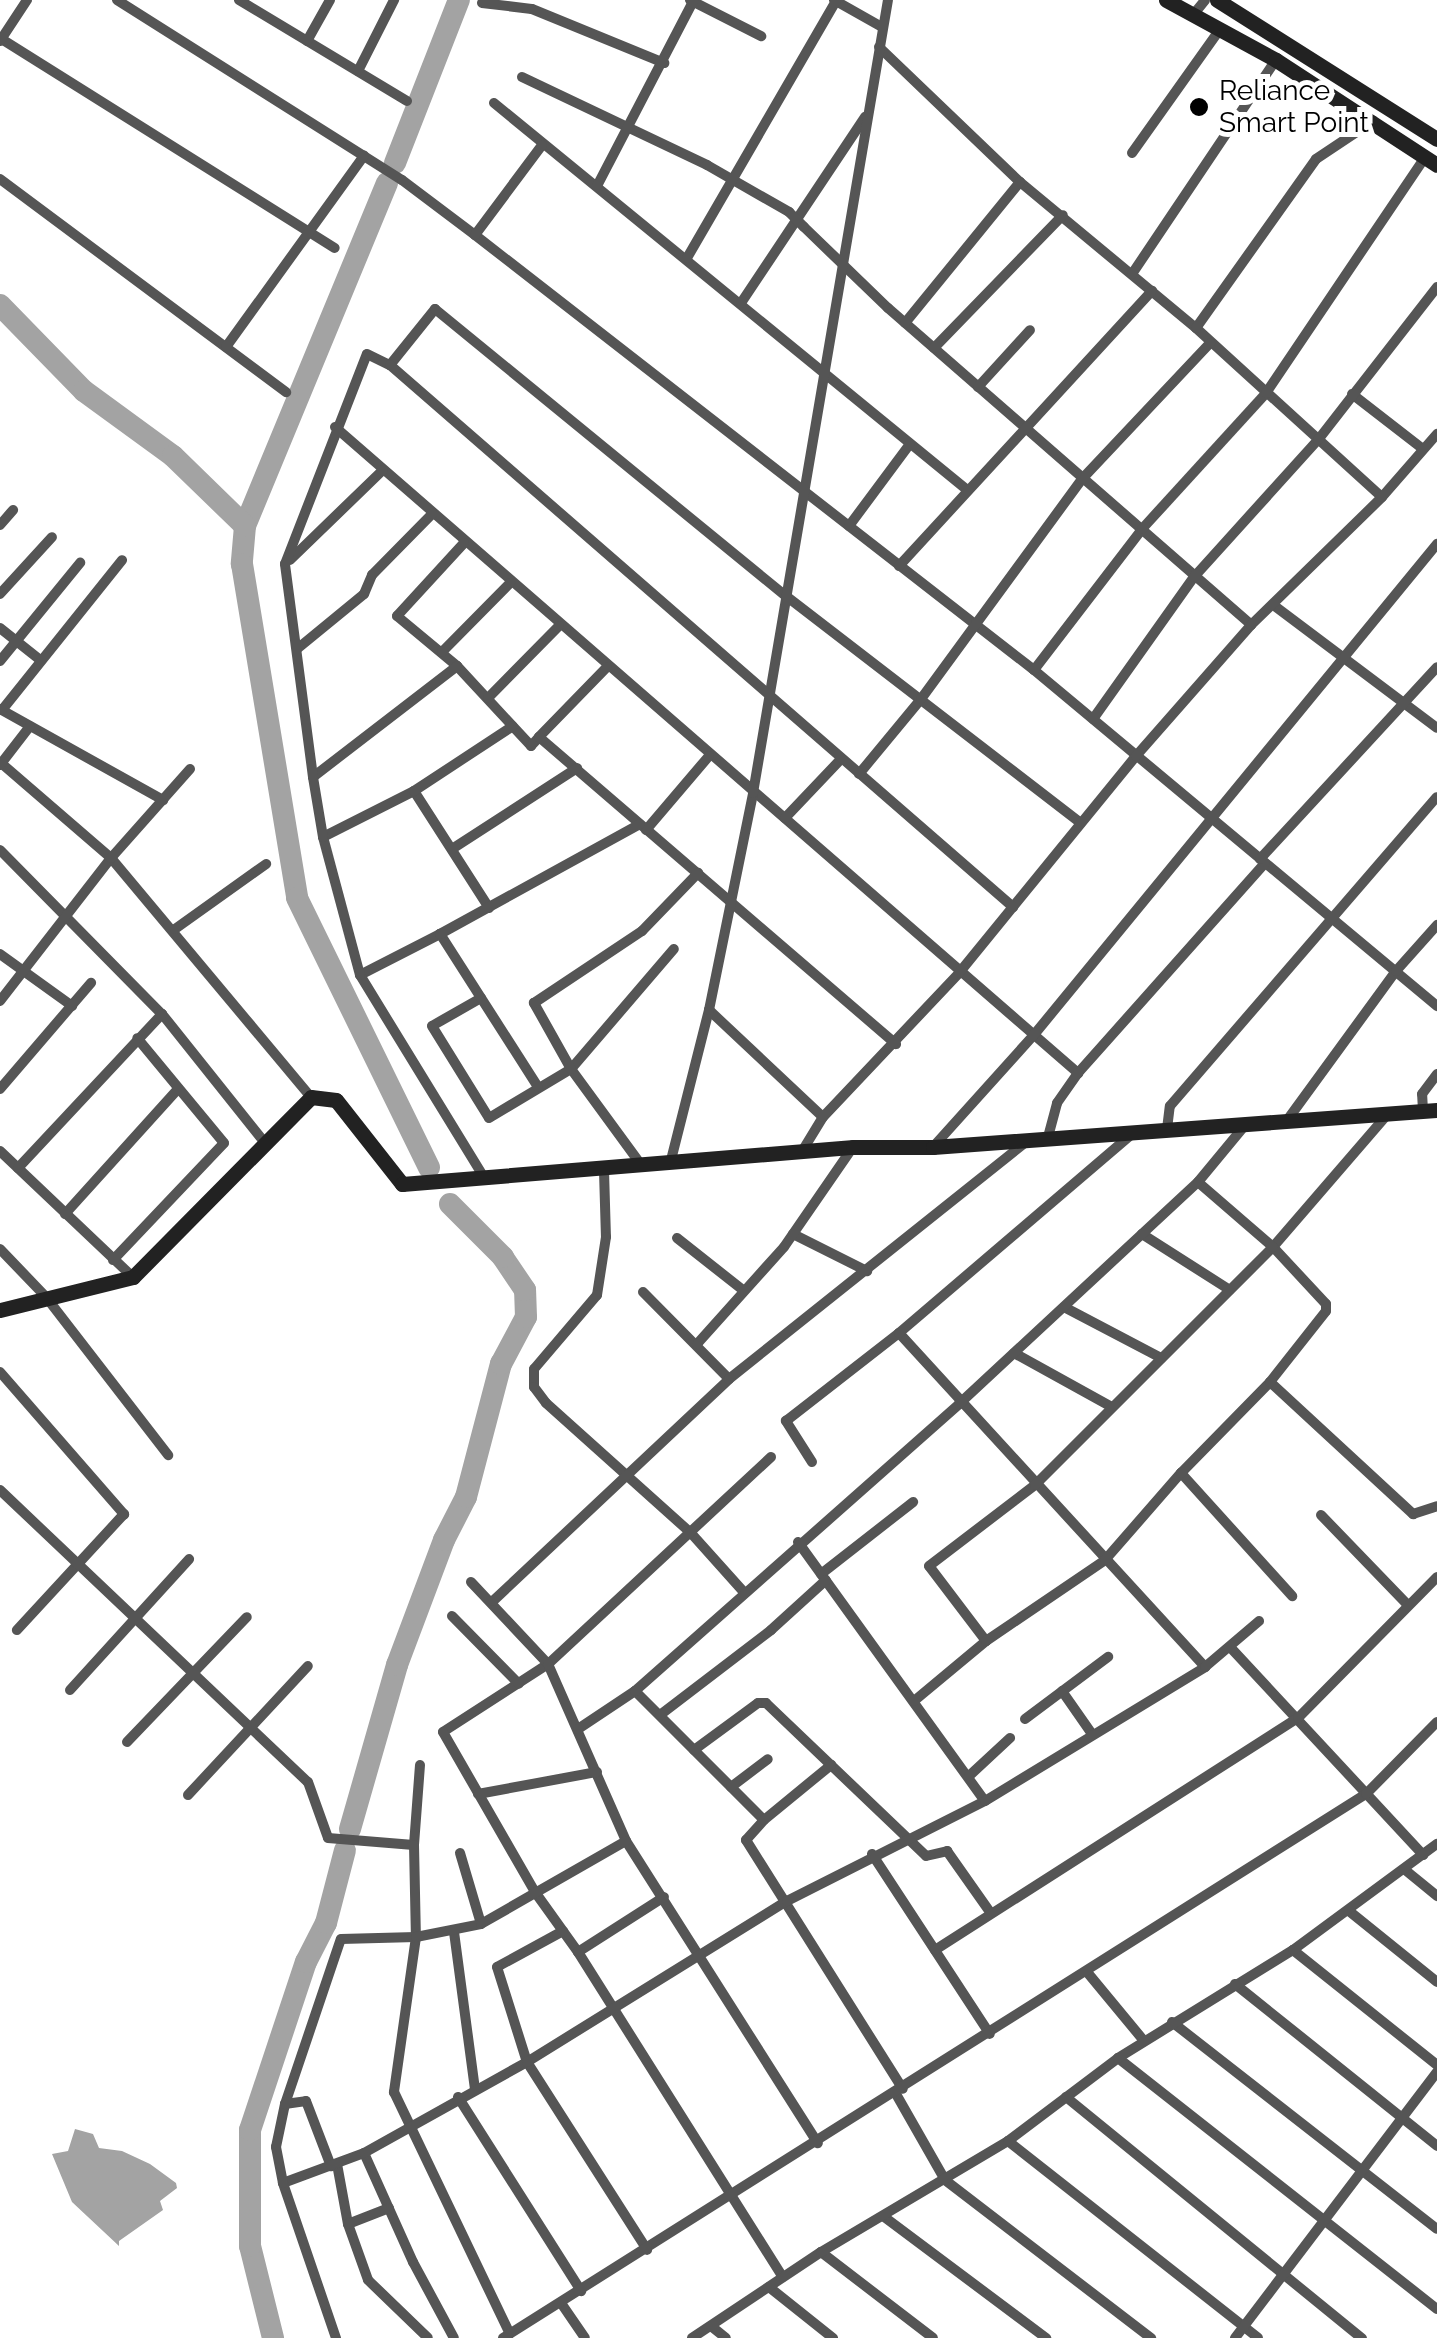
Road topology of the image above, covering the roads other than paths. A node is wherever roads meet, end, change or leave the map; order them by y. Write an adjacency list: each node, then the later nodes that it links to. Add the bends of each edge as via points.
1 (28, 0): 17 (street)
2 (117, 0): 32 (street)
3 (239, 0): 18 (street)
4 (330, 0): 18 (street)
5 (394, 0): 22 (street)
6 (835, 0): 14 (street); 35 (street)
7 (888, 0): 14 (street)
8 (1166, 0): 13 (main road)
9 (1205, 0): 13 (street)
10 (1217, 0): 29 (main road)
11 (692, 1): 16 (street); 21 (street)
12 (482, 4): 21 (street, via 532,9)
13 (1193, 15): 15 (main road)
14 (882, 27): 19 (street)
15 (1220, 29): 20 (main road); 31 (street)
16 (761, 36)
17 (0, 39): 39 (street)
18 (307, 40): 22 (street)
19 (879, 47): 26 (street); 36 (street)
20 (1276, 60): 27 (main road); 44 (street)
21 (664, 63): 28 (street)
22 (358, 71): 24 (street)
23 (522, 77): 28 (street)
24 (407, 100)
25 (494, 103): 30 (street)
26 (868, 112): 43 (street); 47 (street)
27 (1374, 120): 33 (main road); 49 (street, via 1316,159)
28 (630, 128): 35 (street); 37 (street)
29 (1437, 139)
30 (542, 145): 37 (street); 40 (street)
31 (1132, 153)
32 (364, 156): 39 (street); 40 (street)
33 (1431, 161): 58 (street)
34 (0, 178): 52 (street)
35 (734, 179): 42 (street); 43 (street, bridge, via 789,212)
36 (1020, 182): 38 (street); 48 (street)
37 (597, 186): 42 (street)
38 (1063, 216): 44 (street); 53 (street)
39 (309, 232): 41 (street); 52 (street)
40 (475, 235): 68 (street)
41 (336, 248)
42 (687, 258): 47 (street)
43 (843, 266): 48 (street); 55 (street)
44 (1132, 274): 46 (street)
45 (1437, 287): 59 (street)
46 (1152, 291): 49 (street); 61 (street)
47 (741, 303): 55 (street)
48 (905, 322): 53 (street)
49 (1196, 328): 51 (street)
50 (1030, 330): 56 (street)
51 (1210, 343): 58 (street); 67 (street)
52 (226, 347): 57 (street)
53 (934, 348): 56 (street)
54 (390, 365): 60 (street, via 367,354); 86 (street, via 435,308); 104 (street)
55 (823, 373): 64 (street); 68 (street)
56 (978, 387): 61 (street)
57 (286, 392)
58 (1266, 393): 63 (street); 75 (street)
59 (1352, 394): 63 (street); 65 (street)
60 (335, 427): 66 (street); 81 (street)
61 (1025, 428): 67 (street); 69 (street)
62 (1437, 434): 65 (street)
63 (1318, 440): 70 (street); 83 (street)
64 (910, 444): 69 (street); 74 (street)
65 (1423, 449): 70 (street)
66 (383, 470): 72 (street); 81 (street)
67 (1082, 479): 75 (street); 89 (street)
68 (802, 489): 74 (street); 86 (street)
69 (966, 490): 82 (street)
70 (1382, 498): 87 (street)
71 (13, 510): 73 (street)
72 (432, 514): 77 (street); 93 (street, via 372,575 364,594)
73 (0, 524)
74 (849, 526): 82 (street)
75 (1142, 529): 83 (street); 101 (street)
76 (52, 536): 85 (street)
77 (464, 543): 84 (street); 94 (street, via 397,616)
78 (1437, 544): 95 (street)
79 (122, 560): 96 (street)
80 (80, 563): 92 (street)
81 (286, 564): 93 (street)
82 (899, 566): 89 (street)
83 (1194, 577): 90 (street); 107 (street)
84 (510, 583): 88 (street); 94 (street)
85 (0, 594)
86 (786, 596): 103 (street); 104 (street)
87 (1276, 606): 90 (street); 95 (street)
88 (560, 626): 100 (street); 102 (street)
89 (976, 626): 101 (street); 103 (street)
90 (1252, 626): 113 (street)
91 (0, 628): 92 (street)
92 (16, 640): 96 (street); 97 (street)
93 (296, 649): 119 (street)
94 (442, 652): 98 (street)
95 (1343, 657): 105 (street); 124 (street)
96 (39, 659): 106 (street)
97 (0, 661)
98 (457, 666): 102 (street); 119 (street)
99 (1437, 667): 105 (street)
100 (607, 668): 111 (street); 112 (street)
101 (1034, 670): 107 (street)
102 (488, 698): 109 (street)
103 (921, 699): 118 (street); 126 (street)
104 (771, 700): 114 (street); 121 (street)
105 (1405, 704): 110 (street); 132 (street)
106 (1, 709): 108 (street)
107 (1093, 719): 113 (street)
108 (30, 726): 115 (street); 123 (street)
109 (512, 726): 111 (street, via 531,746); 120 (street)
110 (1437, 728)
111 (539, 738): 117 (street)
112 (709, 756): 121 (street); 127 (street)
113 (1136, 756): 124 (street); 126 (street)
114 (841, 760): 118 (street); 125 (street)
115 (0, 764): 131 (street)
116 (190, 768): 123 (street)
117 (577, 768): 127 (street); 130 (street)
118 (858, 774): 136 (street)
119 (314, 778): 128 (street)
120 (414, 791): 128 (street); 130 (street)
121 (754, 792): 125 (street); 135 (street)
122 (1437, 796): 139 (street)
123 (163, 800): 131 (street)
124 (1210, 817): 132 (street); 156 (street)
125 (785, 818): 147 (street)
126 (1081, 823): 136 (street)
127 (643, 827): 134 (street); 137 (street)
128 (323, 838): 148 (street)
129 (0, 850): 138 (street)
130 (452, 850): 137 (street)
131 (111, 858): 138 (street); 141 (street)
132 (1262, 861): 139 (street); 160 (street)
133 (266, 864): 141 (street)
134 (698, 872): 135 (street); 159 (street, via 642,931 534,1003)
135 (731, 900): 154 (street); 158 (street)
136 (1012, 907): 147 (street)
137 (489, 908): 142 (street)
138 (67, 913): 145 (street); 155 (street)
139 (1330, 916): 146 (street); 171 (street, via 1170,1106)
140 (1437, 926): 146 (street)
141 (175, 929): 165 (street)
142 (440, 934): 148 (street); 150 (street)
143 (674, 948): 159 (street)
144 (0, 954): 145 (street)
145 (25, 968): 151 (street); 152 (street)
146 (1396, 971): 153 (street); 169 (street)
147 (959, 973): 156 (street); 158 (street)
148 (360, 975): 183 (street)
149 (92, 982): 152 (street)
150 (482, 998): 162 (street); 162 (street, via 432,1026 489,1118)
151 (0, 1000)
152 (72, 1006): 163 (street)
153 (1437, 1006)
154 (710, 1010): 168 (street); 179 (street)
155 (162, 1014): 157 (street); 174 (street)
156 (1033, 1036): 160 (street); 176 (street)
157 (136, 1038): 164 (street); 181 (street)
158 (896, 1044): 168 (street)
159 (571, 1069): 162 (street); 180 (street)
160 (1078, 1073): 173 (street)
161 (1437, 1074): 166 (street, via 1422,1094)
162 (538, 1087)
163 (0, 1089)
164 (178, 1089): 185 (street); 191 (street, via 224,1143)
165 (311, 1097): 174 (main road); 183 (main road, via 336,1100 402,1184)
166 (1430, 1111): 167 (main road)
167 (1388, 1114): 169 (main road); 189 (street)
168 (823, 1117): 178 (street)
169 (1288, 1120): 170 (main road)
170 (1246, 1123): 171 (main road); 184 (street)
171 (1167, 1129): 172 (main road)
172 (1132, 1135): 173 (main road); 200 (street)
173 (1041, 1137): 176 (main road); 192 (street)
174 (265, 1143): 193 (main road)
175 (853, 1147): 176 (main road); 178 (main road); 186 (street)
176 (934, 1148)
177 (0, 1150): 181 (street)
178 (801, 1153): 179 (main road)
179 (670, 1165): 180 (main road)
180 (643, 1167): 182 (main road)
181 (18, 1168): 185 (street)
182 (604, 1171): 183 (main road); 213 (street, via 606,1237 597,1296 532,1378 546,1403)
183 (485, 1180)
184 (1198, 1182): 187 (street); 189 (street)
185 (65, 1214): 191 (street)
186 (792, 1234): 192 (street); 195 (street)
187 (1142, 1234): 194 (street); 198 (street)
188 (678, 1238): 195 (street)
189 (1273, 1247): 194 (street); 206 (street, via 1326,1311)
190 (0, 1250): 197 (street)
191 (112, 1260): 193 (street)
192 (867, 1271): 204 (street)
193 (132, 1278): 197 (main road)
194 (1230, 1290): 203 (street)
195 (744, 1291): 201 (street)
196 (644, 1292): 201 (street)
197 (46, 1298): 199 (main road); 209 (street)
198 (1064, 1307): 202 (street); 203 (street)
199 (0, 1310)
200 (899, 1333): 207 (street); 211 (street, via 786,1421)
201 (697, 1344): 204 (street)
202 (1014, 1353): 207 (street); 208 (street)
203 (1161, 1358): 208 (street)
204 (729, 1379): 213 (street)
205 (2, 1380): 223 (street, via 124,1514)
206 (1270, 1382): 212 (street); 217 (street, via 1413,1514)
207 (959, 1404): 214 (street); 220 (street)
208 (1112, 1407): 214 (street)
209 (168, 1456)
210 (771, 1456): 219 (street)
211 (812, 1462)
212 (1180, 1473): 222 (street); 228 (street)
213 (625, 1475): 219 (street); 229 (street)
214 (1035, 1484): 222 (street); 236 (street, via 929,1566)
215 (0, 1490): 223 (street)
216 (914, 1502): 224 (street)
217 (1437, 1506)
218 (1322, 1515): 230 (street)
219 (690, 1532): 227 (street); 239 (street)
220 (798, 1542): 224 (street); 227 (street)
221 (188, 1559): 233 (street)
222 (1105, 1560): 236 (street); 241 (street)
223 (77, 1566): 233 (street); 235 (street)
224 (824, 1576): 247 (street); 248 (street, via 771,1630)
225 (1437, 1577): 230 (street)
226 (472, 1582): 229 (street)
227 (742, 1591): 245 (street)
228 (1292, 1596)
229 (493, 1601): 239 (street)
230 (1408, 1605): 249 (street)
231 (246, 1616): 242 (street)
232 (452, 1616): 243 (street)
233 (134, 1620): 242 (street); 244 (street)
234 (1259, 1621): 237 (street)
235 (17, 1630)
236 (986, 1641): 247 (street)
237 (1230, 1648): 241 (street); 249 (street)
238 (1108, 1657): 246 (street)
239 (548, 1664): 243 (street); 253 (street)
240 (308, 1666): 252 (street)
241 (1205, 1667): 254 (street)
242 (194, 1675): 252 (street); 256 (street)
243 (519, 1684): 264 (street, via 442,1732)
244 (70, 1690)
245 (635, 1691): 248 (street); 253 (street)
246 (1062, 1692): 250 (street); 254 (street)
247 (914, 1700): 262 (street)
248 (660, 1715): 257 (street)
249 (1298, 1718): 265 (street); 282 (street)
250 (1025, 1719)
251 (1437, 1722): 265 (street)
252 (250, 1728): 266 (street); 272 (street, via 308,1782 328,1838)
253 (578, 1729): 261 (street)
254 (1092, 1734): 267 (street)
255 (1010, 1738): 262 (street)
256 (127, 1742)
257 (694, 1750): 260 (street, via 758,1703); 263 (street)
258 (768, 1760): 263 (street)
259 (420, 1765): 272 (street)
260 (831, 1765): 268 (street); 269 (street)
261 (597, 1772): 264 (street); 270 (street)
262 (969, 1776): 267 (street)
263 (731, 1787): 268 (street)
264 (478, 1794): 277 (street)
265 (1366, 1794): 275 (street); 291 (street)
266 (188, 1796)
267 (985, 1802): 269 (street)
268 (764, 1820): 280 (street, via 746,1840)
269 (906, 1839): 274 (street); 282 (street, via 926,1856 946,1851)
270 (626, 1841): 277 (street); 279 (street)
271 (1437, 1844): 275 (street)
272 (414, 1845): 286 (street)
273 (460, 1853): 283 (street)
274 (872, 1854): 280 (street); 287 (street)
275 (1423, 1855): 276 (street)
276 (1404, 1870): 278 (street); 281 (street)
277 (535, 1892): 283 (street); 284 (street)
278 (1437, 1896)
279 (664, 1898): 289 (street); 290 (street)
280 (787, 1900): 290 (street); 302 (street)
281 (1348, 1910): 288 (street); 292 (street)
282 (990, 1912): 287 (street)
283 (481, 1924): 285 (street)
284 (563, 1931): 289 (street); 299 (street, via 497,1967)
285 (454, 1932): 286 (street); 301 (street)
286 (416, 1937): 305 (street, via 341,1939); 307 (street, via 394,2092)
287 (935, 1950): 296 (street)
288 (1294, 1950): 293 (street); 300 (street)
289 (578, 1952): 294 (street)
290 (703, 1956): 294 (street); 309 (street)
291 (1088, 1972): 296 (street); 297 (street)
292 (1437, 1982)
293 (1235, 1984): 295 (street); 306 (street)
294 (615, 2009): 299 (street); 316 (street)
295 (1172, 2022): 297 (street); 313 (street)
296 (990, 2034): 302 (street)
297 (1144, 2040): 298 (street)
298 (1118, 2058): 303 (street); 319 (street)
299 (528, 2062): 301 (street); 322 (street)
300 (1437, 2069): 306 (street)
301 (475, 2089): 304 (street)
302 (899, 2092): 309 (street); 314 (street)
303 (1066, 2097): 308 (street); 324 (street)
304 (458, 2098): 307 (street); 327 (street)
305 (284, 2104): 312 (street, via 306,2101); 315 (street, via 276,2147)
306 (1401, 2119): 310 (street); 313 (street)
307 (408, 2124): 311 (street); 332 (street)
308 (1008, 2141): 314 (street); 331 (street)
309 (818, 2143): 316 (street)
310 (1437, 2146)
311 (364, 2153): 312 (street); 317 (street)
312 (334, 2165): 315 (street); 320 (street)
313 (1364, 2170): 319 (street); 321 (street)
314 (944, 2180): 318 (street); 342 (street)
315 (282, 2183): 333 (street)
316 (733, 2196): 322 (street); 325 (street)
317 (388, 2208): 320 (street); 335 (street)
318 (884, 2216): 323 (street); 341 (street)
319 (1325, 2223): 324 (street); 329 (street)
320 (348, 2224): 334 (street, via 368,2280)
321 (1437, 2229)
322 (647, 2250): 327 (street)
323 (821, 2252): 325 (street); 340 (street)
324 (1284, 2276): 331 (street); 345 (street)
325 (783, 2277): 326 (street)
326 (769, 2287): 330 (street); 339 (street)
327 (581, 2291): 328 (street)
328 (560, 2303): 332 (street); 336 (street)
329 (1437, 2309)
330 (711, 2326): 337 (street); 338 (street)
331 (1244, 2327): 343 (street); 344 (street)
332 (507, 2336)
333 (336, 2338)
334 (428, 2338)
335 (454, 2338)
336 (586, 2338)
337 (692, 2338)
338 (726, 2338)
339 (833, 2338)
340 (932, 2338)
341 (1046, 2338)
342 (1152, 2338)
343 (1235, 2338)
344 (1258, 2338)
345 (1362, 2338)

